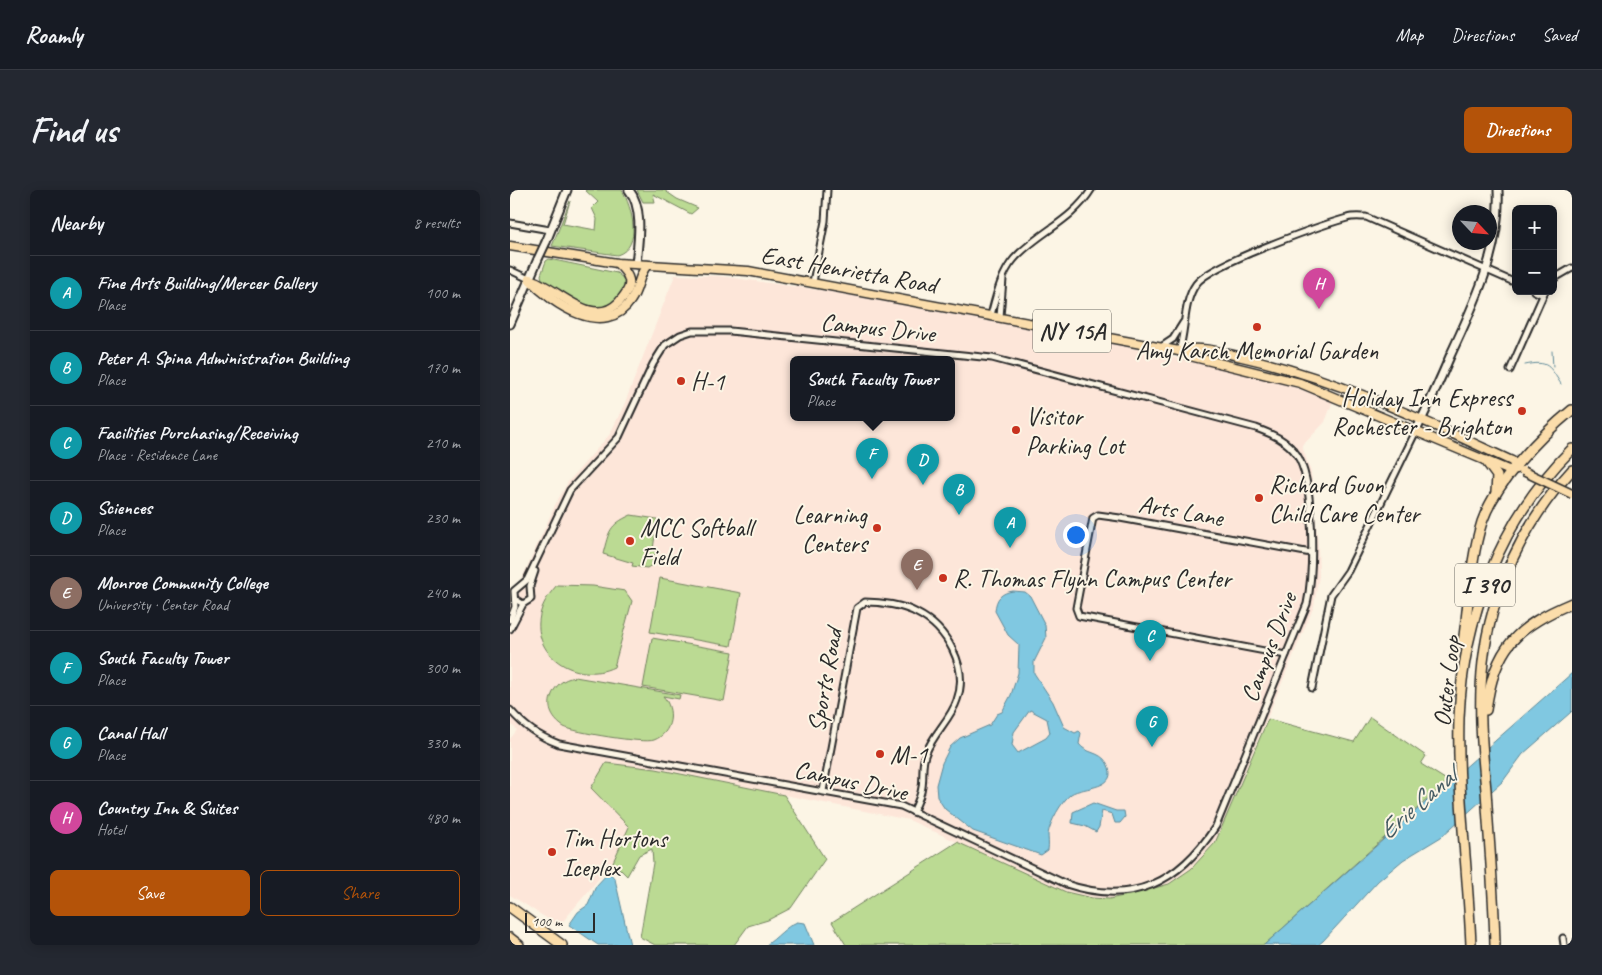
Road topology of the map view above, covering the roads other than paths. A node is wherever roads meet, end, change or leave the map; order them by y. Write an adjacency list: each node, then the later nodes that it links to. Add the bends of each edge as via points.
1 (567, 190): 7 (street)
2 (629, 190): 10 (street, via 635,200 638,218)
3 (827, 190): 18 (street, via 825,221)
4 (1091, 190): 21 (street, via 1079,207 1016,257 1003,279)
5 (1498, 190): 14 (street, via 1496,234)
6 (510, 222): 7 (street)
7 (550, 230): 16 (street, bridge)
8 (510, 246): 9 (main road, East Henrietta Road / NY 15A)
9 (617, 263): 10 (main road, East Henrietta Road / NY 15A); 16 (main road, via 626,272 630,284 613,307 603,311 581,308 542,282)
10 (636, 264): 11 (main road, East Henrietta Road / NY 15A)
11 (647, 265): 16 (main road, via 631,301 621,310 598,318 578,315 538,289); 18 (main road, East Henrietta Road / NY 15A, via 729,269)
12 (1572, 268): 15 (street)
13 (510, 270): 16 (street)
14 (1487, 270): 17 (street); 20 (street, via 1366,217 1348,218 1210,271 1193,290); 27 (street)
15 (1557, 277)
16 (529, 279): 22 (street)
17 (1512, 281)
18 (813, 282): 21 (main road, East Henrietta Road / NY 15A)
19 (1543, 295): 25 (street)
20 (1187, 313): 23 (street, via 1174,339); 24 (street)
21 (996, 316): 23 (main road, East Henrietta Road / NY 15A)
22 (510, 324)
23 (1160, 347): 24 (main road, East Henrietta Road / NY 15A)
24 (1178, 351): 27 (main road, East Henrietta Road / NY 15A, via 1192,347 1270,363 1338,385); 28 (main road, East Henrietta Road / NY 15A, via 1300,383)
25 (1510, 370)
26 (1572, 410): 31 (highway, via 1541,439)
27 (1421, 421): 28 (street); 31 (main road, East Henrietta Road / NY 15A, via 1512,461)
28 (1416, 431): 30 (main road, East Henrietta Road / NY 15A); 47 (street, via 1348,571 1331,595)
29 (1572, 449): 50 (highway, Outer Loop / I 390, via 1543,480 1523,508 1488,577 1467,652 1460,703)
30 (1486, 461): 31 (main road, East Henrietta Road, via 1508,470); 35 (highway, via 1498,482)
31 (1519, 470): 34 (main road, East Henrietta Road / NY 15A, bridge); 35 (highway)
32 (1572, 470): 36 (highway, Outer Loop / I 390, via 1549,497)
33 (1572, 476): 36 (highway)
34 (1572, 494)
35 (1491, 502): 50 (highway, via 1478,540 1461,659)
36 (1526, 533): 49 (highway, Outer Loop / I 390, via 1507,571 1491,620 1482,669)
37 (541, 552): 38 (street, Campus Drive, via 570,490 619,437 665,345 680,335 706,330 992,358 1256,428 1288,445 1305,472); 39 (street, Campus Drive, via 527,580); 40 (street, Campus Drive)
38 (1311, 552): 46 (street, Campus Drive, via 1311,585 1307,604); 46 (street, Arts Lane, via 1098,515 1093,518 1076,608 1084,618)
39 (520, 585): 40 (street); 41 (street, via 514,591)
40 (530, 589): 43 (street, via 531,599)
41 (515, 599): 43 (street); 44 (street)
42 (1572, 603): 49 (highway, via 1534,621 1509,644 1494,672)
43 (523, 604): 45 (street)
44 (510, 620)
45 (510, 629)
46 (1286, 655): 52 (street, Campus Drive, via 1216,826 1200,850 1183,867 1151,886 1108,894 1081,889)
47 (1312, 688)
48 (510, 710): 51 (street, Campus Drive, via 537,736 559,744)
49 (1483, 724): 59 (highway)
50 (1459, 744): 58 (highway, Outer Loop / I 390)
51 (823, 791): 52 (street, Campus Drive, via 901,806); 52 (street, Sports Road, via 858,605 865,602 911,610 923,616 950,644 961,676 958,697 926,752 921,794)
52 (913, 812)
53 (510, 906): 57 (highway)
54 (510, 938): 56 (highway)
55 (1563, 938): 60 (street)
56 (518, 945)
57 (562, 945)
58 (1470, 945)
59 (1495, 945)
60 (1564, 945)

